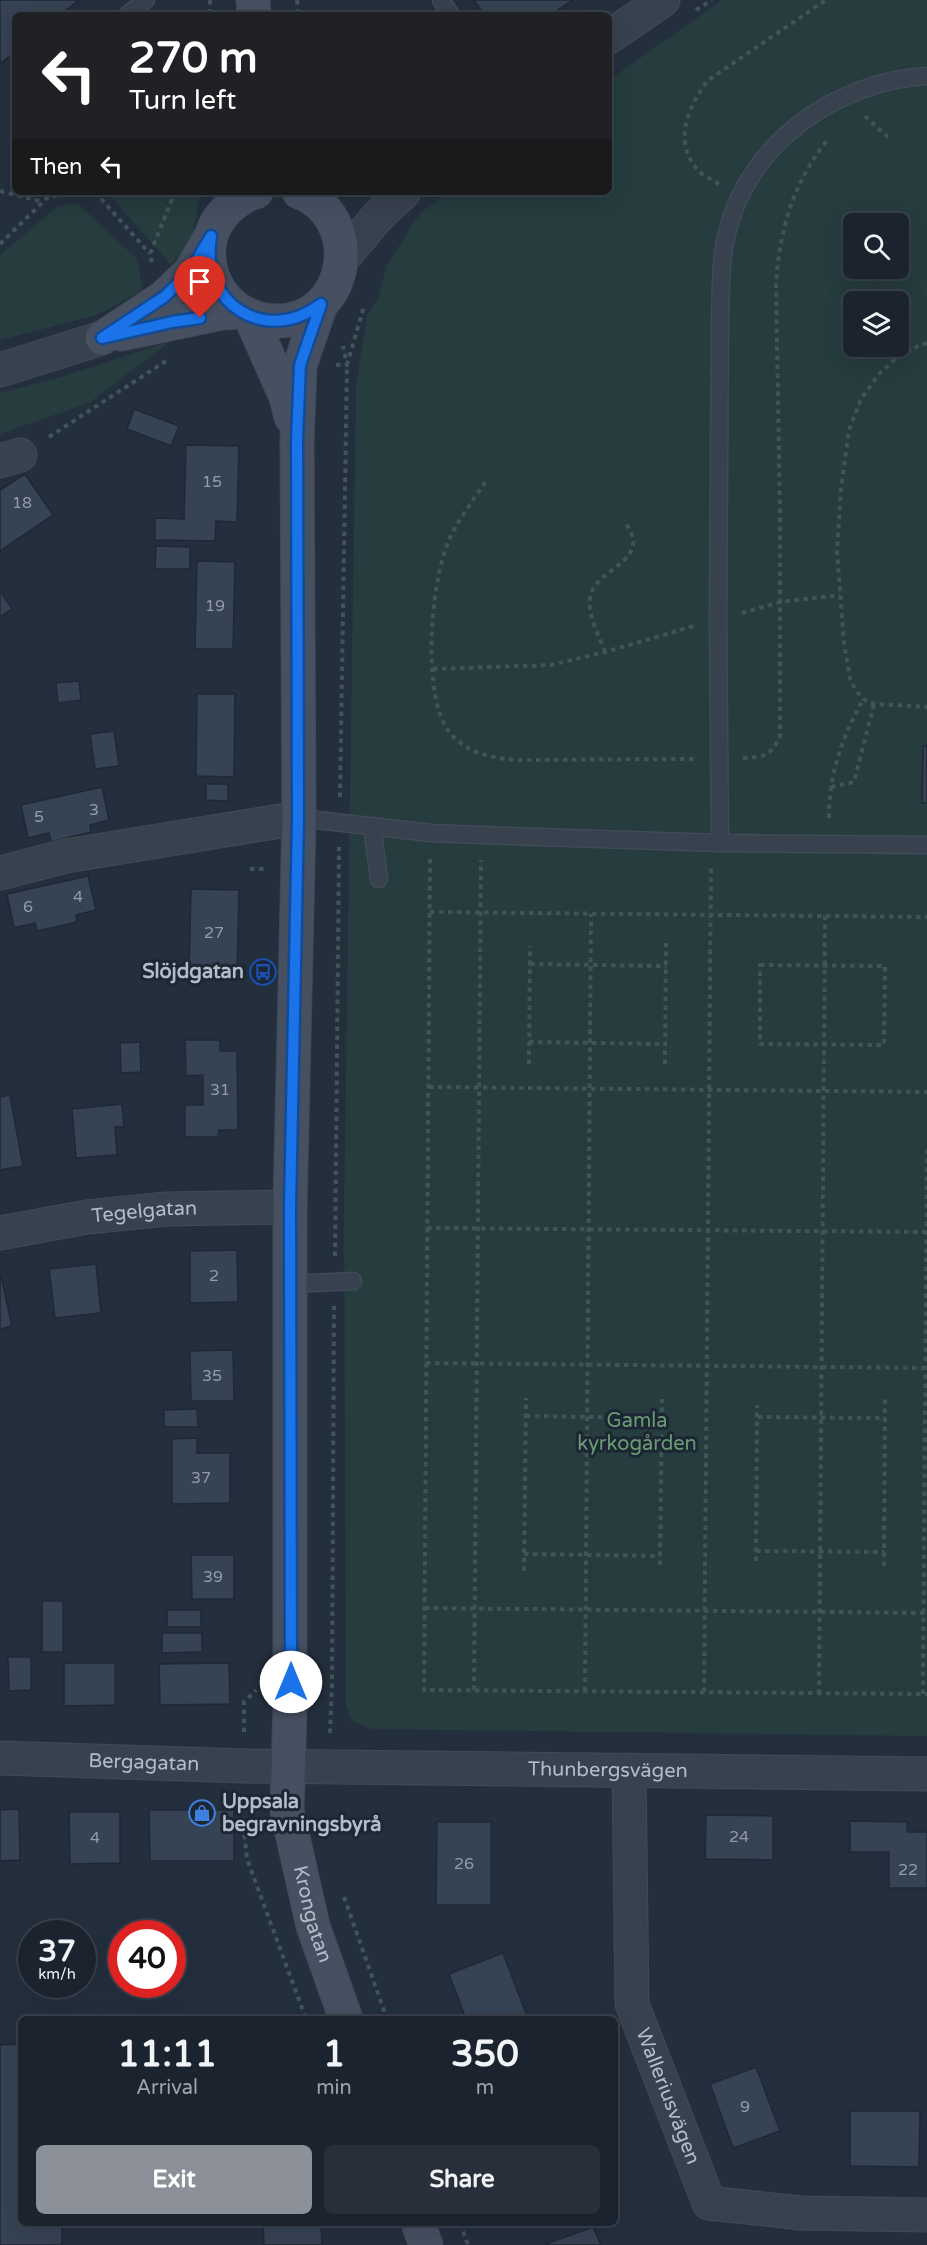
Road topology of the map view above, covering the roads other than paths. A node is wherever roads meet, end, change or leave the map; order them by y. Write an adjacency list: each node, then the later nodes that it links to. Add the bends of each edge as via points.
1 (146, 0): 3 (lane)
2 (663, 0): 4 (street)
3 (131, 12)
4 (612, 35)
5 (927, 76): 18 (lane, via 879,83 847,95 804,120 767,154 749,179 727,232 722,275 720,759)
6 (246, 195): 9 (street)
7 (312, 195): 10 (street, via 333,219)
8 (401, 195): 10 (street)
9 (223, 213): 12 (street, via 209,263 212,277 229,303); 13 (street, via 190,272 164,297)
10 (342, 259): 11 (street, via 339,277)
11 (321, 304): 12 (street, via 298,318 279,321); 15 (street, Krongatan, via 300,365)
12 (246, 314): 13 (street, via 220,313); 15 (street, Krongatan, via 286,397)
13 (102, 338): 14 (street)
14 (0, 370)
15 (297, 439): 16 (street, Krongatan)
16 (298, 818): 17 (lane); 20 (street, via 66,855); 22 (street, Krongatan)
17 (372, 826): 18 (lane, via 431,833); 21 (lane)
18 (716, 843): 19 (lane)
19 (927, 845)
20 (0, 873)
21 (379, 879)
22 (290, 1207): 23 (street, Tegelgatan, via 168,1209 87,1217); 25 (street, Krongatan)
23 (0, 1233)
24 (353, 1281): 25 (lane)
25 (291, 1284): 27 (street, Krongatan)
26 (0, 1758): 27 (street, Bergagatan)
27 (288, 1766): 28 (street, Thunbergsvägen); 30 (street, Krongatan, via 287,1811 313,1926)
28 (629, 1770): 29 (street, Thunbergsvägen); 31 (street, Walleriusvägen, via 632,2004 709,2203 801,2212)
29 (927, 1774)
30 (345, 2016)
31 (927, 2215)
32 (419, 2226): 33 (street)
33 (426, 2245)

